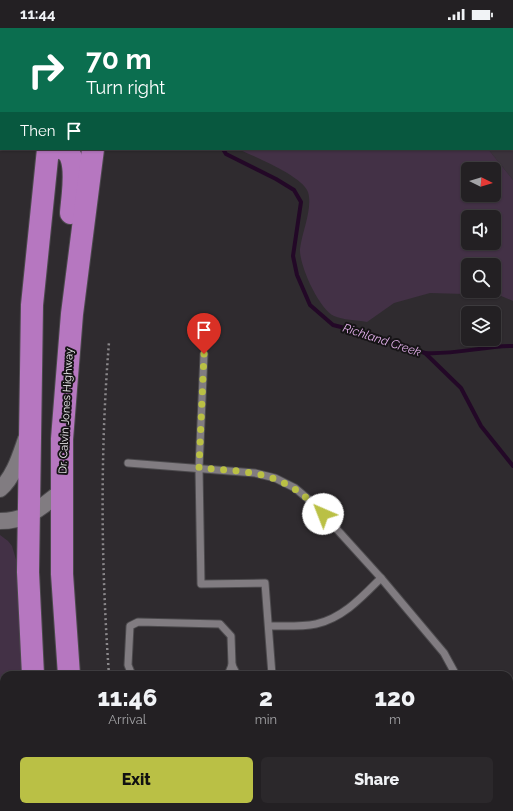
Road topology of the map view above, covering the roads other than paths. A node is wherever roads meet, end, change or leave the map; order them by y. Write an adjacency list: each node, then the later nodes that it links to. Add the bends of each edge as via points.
1 (48, 150): 6 (highway, via 32,304)
2 (64, 150): 4 (highway, via 70,154 74,172 71,214)
3 (93, 150): 4 (highway, Dr. Calvin Jones Highway)
4 (72, 314): 10 (highway, Dr. Calvin Jones Highway, via 62,439)
5 (204, 354): 8 (lane)
6 (30, 428): 9 (street, via 16,466 6,484); 11 (highway)
7 (128, 463): 8 (lane)
8 (199, 468): 13 (lane, via 255,473 275,478 295,488 314,504); 14 (lane, via 201,584 265,583)
9 (0, 489)
10 (62, 491): 11 (street); 17 (highway, Dr. Calvin Jones Highway, via 62,574)
11 (29, 516): 12 (street); 16 (highway, via 28,572)
12 (0, 521)
13 (382, 578): 14 (lane, via 349,609 332,618 316,624); 22 (lane, via 444,652)
14 (269, 626): 21 (lane)
15 (232, 665): 18 (lane, via 232,636 220,624 138,622 130,626 128,665); 19 (lane); 20 (lane)
16 (33, 671)
17 (69, 671)
18 (130, 671)
19 (230, 671)
20 (235, 671)
21 (272, 671)
22 (454, 671)

